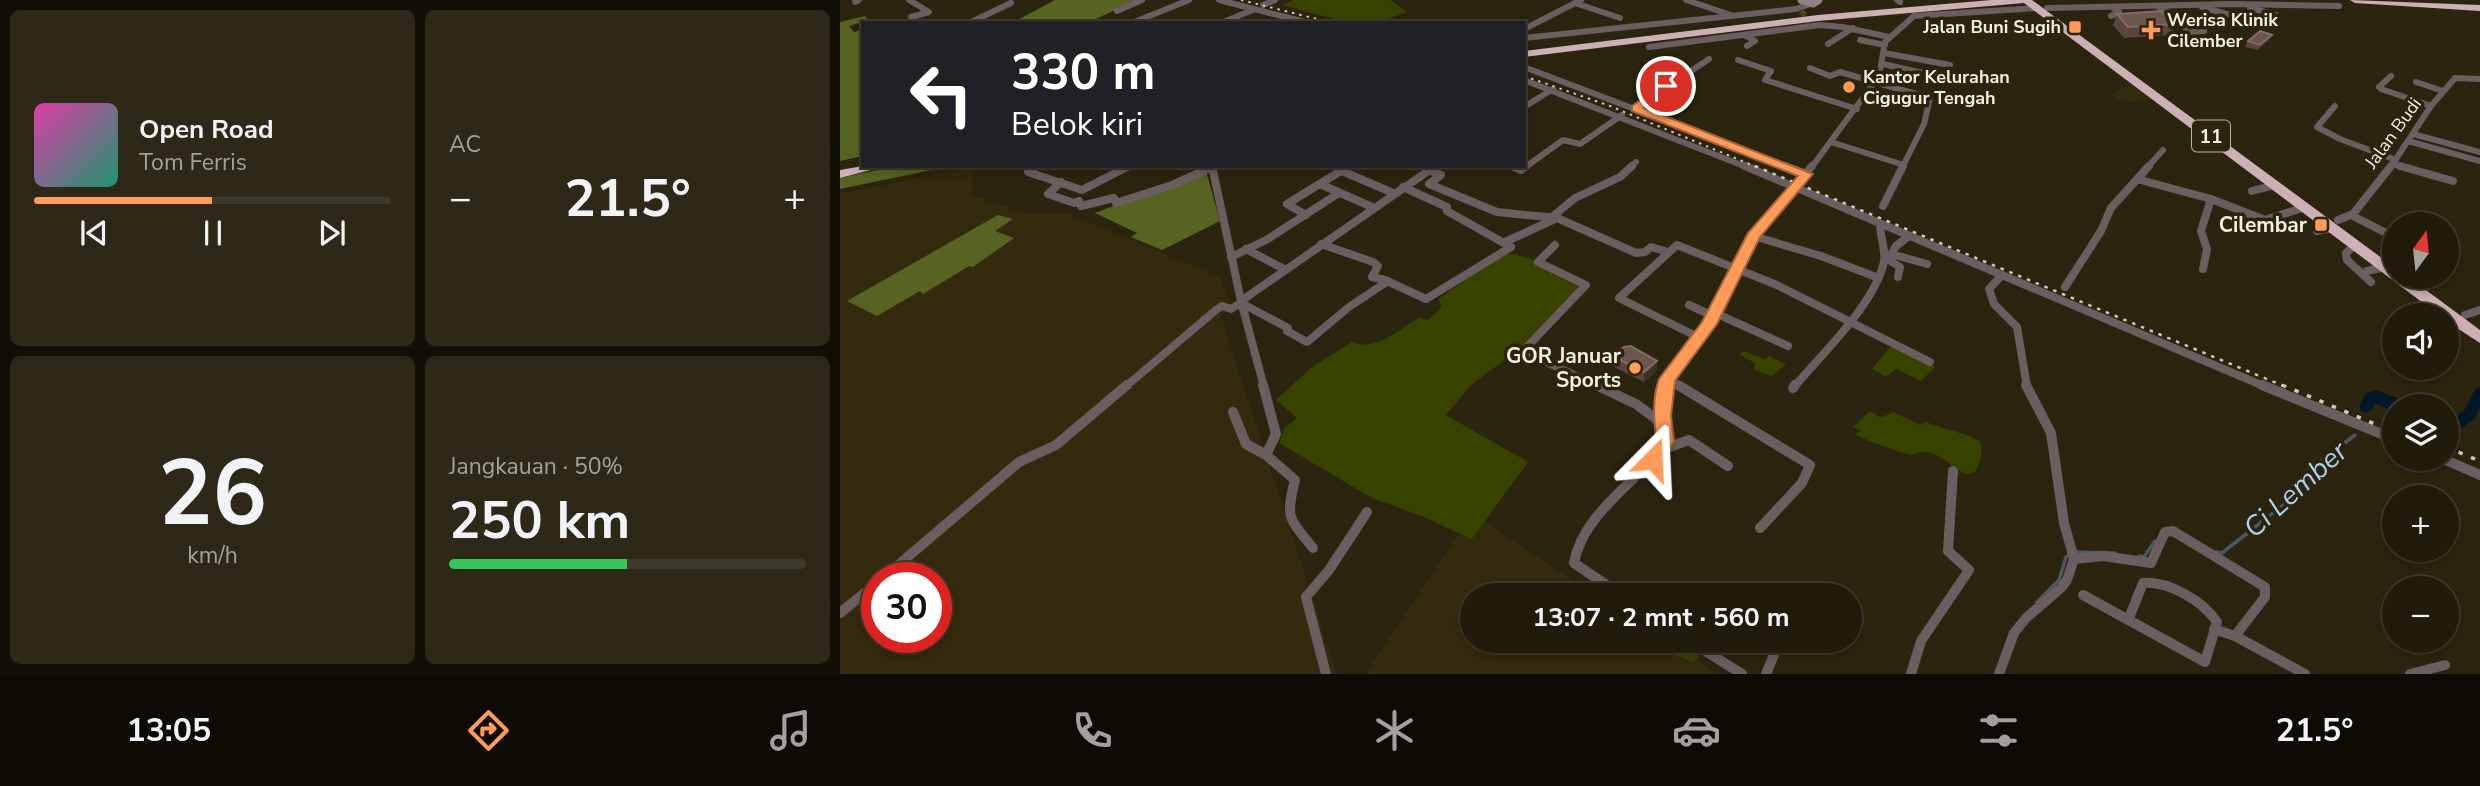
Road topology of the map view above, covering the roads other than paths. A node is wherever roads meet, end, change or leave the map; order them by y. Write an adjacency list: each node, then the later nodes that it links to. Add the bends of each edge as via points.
1 (909, 0): 27 (street, via 929,12 911,17)
2 (1142, 0): 23 (street)
3 (1189, 0): 29 (street)
4 (1219, 0): 22 (street)
5 (1686, 0): 33 (street)
6 (1802, 0): 12 (street)
7 (1953, 0): 33 (highway)
8 (2025, 0): 13 (highway); 17 (highway, 11)
9 (2356, 0): 21 (highway)
10 (2426, 0): 21 (highway)
11 (1578, 1): 26 (street); 36 (street)
12 (1815, 1): 33 (street, via 1798,10)
13 (2001, 1): 33 (highway)
14 (1012, 2): 28 (street)
15 (2234, 4): 16 (street); 20 (street); 24 (street)
16 (2196, 5): 19 (street); 35 (street)
17 (2040, 6): 18 (street); 40 (street, via 1911,13); 74 (highway, 11)
18 (2110, 6): 19 (street); 25 (street, via 2119,12)
19 (2157, 6): 38 (street, via 2204,31)
20 (2339, 6)
21 (2480, 6)
22 (1255, 9): 30 (street); 31 (street)
23 (1117, 11)
24 (2276, 15)
25 (2111, 16)
26 (1620, 18)
27 (916, 21)
28 (973, 21)
29 (1137, 21)
30 (1226, 21)
31 (1300, 21)
32 (2176, 22): 38 (street)
33 (1729, 23): 41 (street); 47 (highway)
34 (2166, 24): 38 (street, via 2179,32)
35 (2267, 26)
36 (1526, 28)
37 (1853, 28): 39 (street, via 1812,23); 40 (street); 43 (street)
38 (2191, 32)
39 (1744, 36): 44 (street, via 1755,41); 45 (street)
40 (1889, 37): 46 (street)
41 (1526, 38)
42 (1860, 40): 46 (street)
43 (1828, 44)
44 (1747, 46)
45 (1649, 47)
46 (1884, 49): 50 (street); 51 (street)
47 (1526, 52)
48 (1709, 59): 59 (street)
49 (1738, 60): 68 (street, via 1771,71 1765,80)
50 (1883, 64): 56 (street); 61 (street)
51 (1950, 65)
52 (1526, 68): 67 (street)
53 (1810, 68): 61 (street)
54 (1657, 76): 59 (street)
55 (2391, 76): 66 (street, via 2381,89)
56 (1950, 79)
57 (2480, 79): 63 (street, Jalan Budi, via 2455,78)
58 (1526, 81): 62 (street)
59 (1672, 82): 67 (street)
60 (2416, 82): 63 (street)
61 (1874, 83): 68 (street); 79 (street, via 1930,98 1924,124)
62 (1553, 89): 64 (street); 69 (street)
63 (2443, 91): 66 (street, Jalan Budi)
64 (1526, 106)
65 (2335, 106): 76 (street, via 2317,127)
66 (2431, 106): 70 (street, Jalan Budi)
67 (1636, 108): 90 (street)
68 (1857, 108): 71 (street)
69 (1622, 115): 80 (street, via 1580,144 1563,140); 97 (street)
70 (2411, 137): 73 (street); 76 (street, Jalan Budi); 77 (street)
71 (1831, 142): 79 (street); 90 (street)
72 (2163, 150): 91 (street)
73 (2480, 152)
74 (2245, 157): 95 (highway, 11); 109 (highway, 11)
75 (1636, 162): 107 (street, via 1620,177 1575,198)
76 (2394, 162): 92 (street); 106 (street, Jalan Budi)
77 (2480, 162)
78 (861, 164): 81 (highway)
79 (1904, 165): 102 (street)
80 (1526, 166)
81 (840, 168)
82 (870, 168): 89 (highway)
83 (1034, 168): 93 (street, via 1028,172)
84 (1125, 168): 93 (street, via 1082,190)
85 (1210, 168): 93 (street, via 1116,203 1114,198 1082,206 1079,201 1048,194)
86 (1212, 168): 121 (street)
87 (1432, 168): 96 (street); 107 (street, via 1441,175 1429,184 1497,212)
88 (1346, 169): 94 (street); 100 (street)
89 (840, 174)
90 (1806, 174): 97 (street)
91 (2137, 179): 101 (street); 135 (street, via 2111,208)
92 (2453, 181)
93 (1061, 182)
94 (1320, 184): 99 (street); 105 (street, via 1287,204)
95 (2275, 185): 98 (street); 104 (highway, 11)
96 (1403, 187): 100 (street); 114 (street)
97 (1793, 188): 108 (street); 112 (street)
98 (2252, 191)
99 (1339, 193): 103 (street); 105 (street)
100 (1393, 193): 103 (street)
101 (2210, 199): 104 (street, via 2264,220); 127 (street, via 2201,231 2207,249)
102 (1883, 206)
103 (1372, 207): 115 (street)
104 (2305, 207): 109 (highway, 11)
105 (1306, 215): 118 (street)
106 (2351, 215): 109 (street, Jalan Budi); 111 (street)
107 (1555, 218): 114 (street); 119 (street, via 1636,253 1653,247)
108 (1880, 224): 113 (street); 131 (street, via 1885,260)
109 (2335, 224): 110 (street, Jalan Budi); 117 (highway, 11); 122 (highway, 11)
110 (2317, 231)
111 (2382, 231)
112 (1753, 236): 125 (street); 131 (street)
113 (1909, 236): 120 (street); 130 (street)
114 (1505, 242): 133 (street, via 1511,247 1430,299)
115 (1321, 244): 126 (street); 133 (street, via 1373,262 1378,266 1372,277)
116 (1555, 245): 151 (street, via 1538,262 1586,285 1523,351 1636,404)
117 (2355, 245): 123 (highway, 11); 134 (street, via 2346,253 2347,260)
118 (1246, 249): 121 (street); 126 (street)
119 (1668, 252): 125 (street, via 1678,245); 144 (street, via 1619,298)
120 (1891, 254): 124 (street); 132 (street, via 1889,260 1900,267)
121 (1231, 257): 138 (street)
122 (2382, 262)
123 (2382, 263)
124 (1927, 264)
125 (1737, 268): 141 (street); 142 (street)
126 (1284, 269): 138 (street)
127 (2203, 269)
128 (2382, 270): 129 (street)
129 (2367, 271)
130 (2002, 275): 152 (street); 162 (street, via 1989,289 1990,298 2017,327 2027,389 2051,433)
131 (1877, 277): 142 (street)
132 (1898, 277)
133 (1388, 281): 138 (street, via 1307,342)
134 (2371, 282)
135 (2064, 287)
136 (2417, 289): 145 (highway, 11)
137 (2435, 289): 140 (highway)
138 (1242, 302): 154 (street, via 1276,434); 163 (street, via 1216,310 1056,445 1019,462)
139 (1689, 305): 141 (street)
140 (2473, 313): 143 (highway)
141 (1714, 314): 144 (street); 146 (street)
142 (1847, 322): 147 (street); 149 (street)
143 (2480, 326)
144 (1700, 338): 148 (street)
145 (2480, 338)
146 (1788, 346)
147 (1930, 362)
148 (1667, 379): 151 (street); 160 (street, via 1810,465 1802,484)
149 (1793, 388)
150 (1233, 412): 154 (street, via 1246,444)
151 (1663, 424): 153 (street)
152 (2382, 434)
153 (1661, 450): 156 (street, via 1689,440); 164 (street, via 1605,509 1575,551 1574,563)
154 (1266, 455): 161 (street, via 1295,480 1291,520)
155 (2459, 466): 158 (street)
156 (1728, 467)
157 (1953, 471): 177 (street, via 1948,551 1969,570 1922,641)
158 (2480, 475)
159 (1367, 512): 174 (street, via 1306,597)
160 (1760, 528)
161 (1314, 548)
162 (2072, 554): 170 (street, via 2151,563 2165,532 2173,531 2265,587 2266,597); 178 (street, via 2067,580 2014,633)
163 (902, 562)
164 (1603, 583)
165 (2083, 595): 168 (street)
166 (861, 596): 167 (street)
167 (840, 613)
168 (2129, 618): 169 (street, via 2205,662); 169 (street, via 2143,583 2151,581 2204,607 2215,617)
169 (2214, 629): 170 (street)
170 (2235, 636): 179 (street)
171 (1709, 653): 175 (street)
172 (1775, 653): 176 (street)
173 (2445, 665): 180 (street)
174 (1326, 674)
175 (1742, 674)
176 (1766, 674)
177 (1911, 674)
178 (1998, 674)
179 (2305, 674)
180 (2410, 674)

